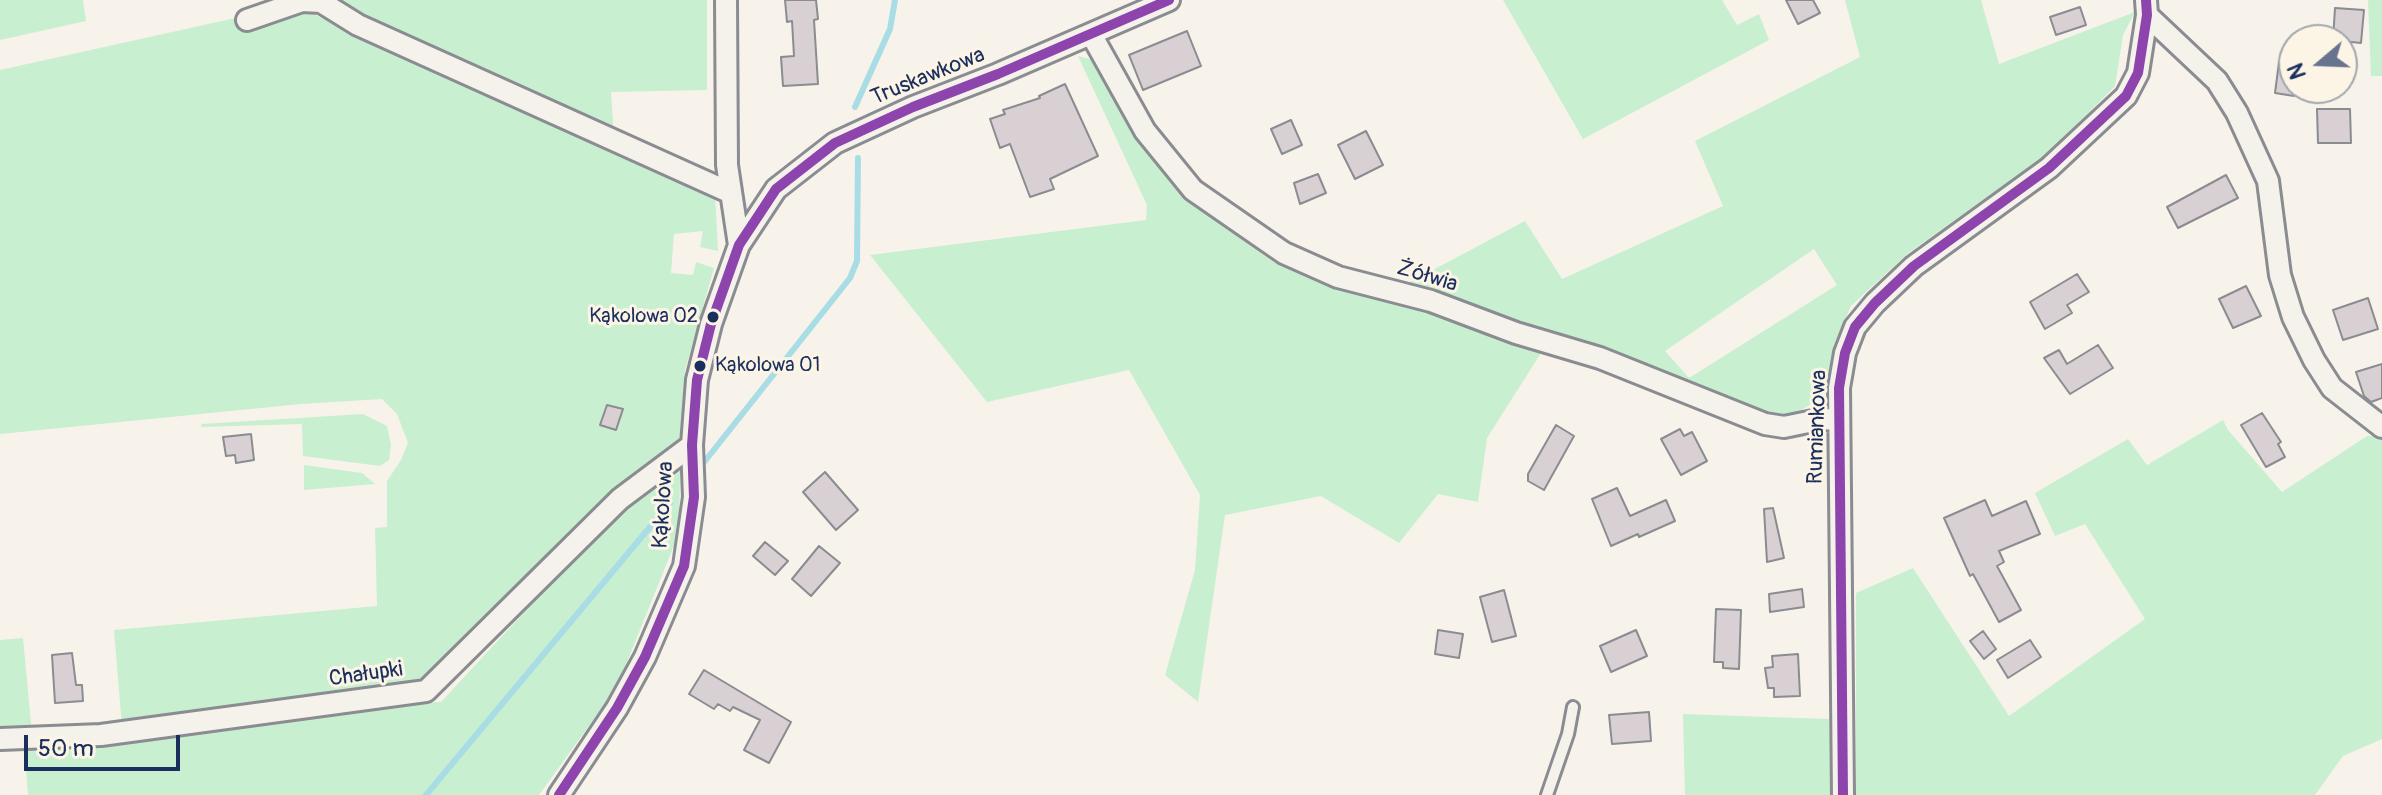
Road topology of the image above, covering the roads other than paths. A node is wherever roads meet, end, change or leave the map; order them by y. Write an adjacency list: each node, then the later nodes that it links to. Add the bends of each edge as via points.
1 (726, 0): 6 (street, Kąkolowa)
2 (1169, 0): 5 (street, Truskawkowa)
3 (2146, 8): 8 (street, Rumiankowa, via 2138,73 2126,96 2049,168 1914,266 1855,327 1845,353); 9 (street, via 2217,81 2237,113 2268,181 2280,275 2293,317 2332,388)
4 (247, 20): 6 (street, via 302,1 321,2 358,25)
5 (1091, 34): 7 (street, Truskawkowa, via 835,143 776,189); 8 (street, Żółwia, via 1145,131 1193,190 1284,253 1338,277 1431,301 1600,358 1765,424 1784,427)
6 (731, 193): 7 (street, Kąkolowa)
7 (739, 245): 10 (street, Kąkolowa, via 699,374)
8 (1839, 420): 15 (street, Rumiankowa)
9 (2382, 427)
10 (692, 445): 12 (street, Chałupki, via 620,499 426,691 101,735); 13 (street, Kąkolowa, via 694,497 684,566 645,657)
11 (1573, 707): 14 (lane)
12 (0, 739)
13 (559, 795)
14 (1547, 795)
15 (1843, 795)

